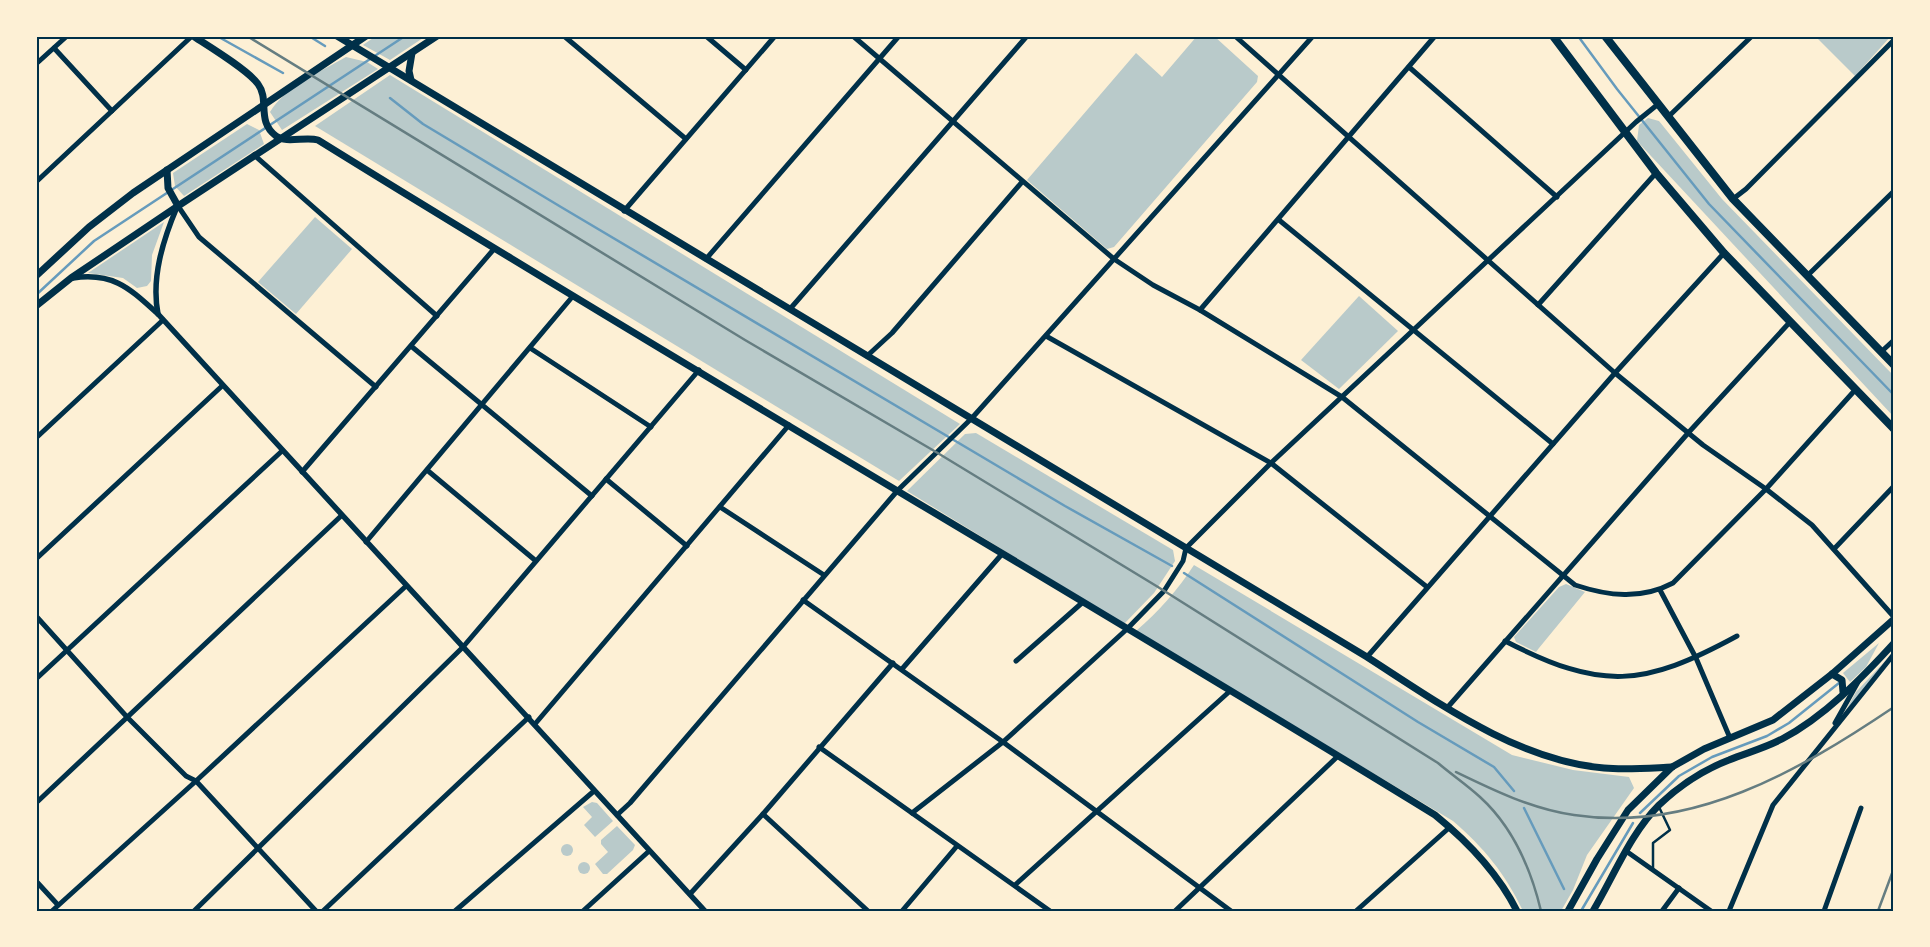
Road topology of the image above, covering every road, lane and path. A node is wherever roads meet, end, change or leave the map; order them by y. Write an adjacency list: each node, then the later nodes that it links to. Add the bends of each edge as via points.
1 (67, 36): 20 (street)
2 (193, 36): 29 (main road, via 255,80 262,91); 31 (street)
3 (337, 36): 19 (main road)
4 (366, 36): 19 (main road)
5 (437, 36): 21 (main road)
6 (564, 36): 37 (street)
7 (706, 36): 26 (street)
8 (775, 36): 26 (street)
9 (853, 36): 22 (street)
10 (899, 36): 22 (street)
11 (1027, 36): 33 (street)
12 (1235, 36): 27 (street)
13 (1313, 36): 27 (street)
14 (1436, 36): 25 (street)
15 (1553, 36): 34 (highway)
16 (1605, 36): 30 (highway)
17 (1752, 36): 32 (street)
18 (1894, 40): 45 (street, via 1746,190)
19 (352, 45): 24 (main road); 29 (main road)
20 (54, 48): 23 (street); 31 (street)
21 (412, 53): 24 (main road); 28 (main road, via 408,71)
22 (880, 58): 33 (street); 51 (street)
23 (36, 64)
24 (386, 66): 28 (main road); 36 (main road)
25 (1409, 67): 35 (street); 44 (street)
26 (746, 70): 37 (street)
27 (1278, 75): 35 (street); 52 (street)
28 (411, 80): 47 (main road)
29 (263, 105): 36 (main road, via 263,117); 39 (main road)
30 (1657, 105): 32 (highway); 34 (street)
31 (112, 111): 41 (street)
32 (1667, 118): 45 (highway)
33 (952, 121): 42 (street); 60 (street)
34 (1625, 132): 40 (highway); 44 (street)
35 (1348, 136): 48 (street); 53 (street)
36 (278, 137): 38 (main road); 49 (main road, via 318,140)
37 (686, 139): 47 (street)
38 (254, 155): 46 (main road); 63 (street)
39 (167, 170): 46 (main road, via 168,188); 54 (main road, via 89,227)
40 (1656, 173): 50 (highway); 58 (street)
41 (36, 182)
42 (1022, 182): 52 (street); 72 (street, via 892,334)
43 (1894, 191): 55 (street)
44 (1557, 197): 53 (street)
45 (1733, 199): 55 (highway)
46 (176, 202): 56 (main road); 62 (street, via 160,255 155,301); 77 (street, via 199,237)
47 (624, 211): 51 (main road)
48 (1279, 220): 61 (street); 66 (street)
49 (494, 249): 57 (main road); 63 (street)
50 (1724, 254): 65 (highway); 75 (street)
51 (706, 259): 60 (main road)
52 (1114, 259): 61 (street); 67 (street)
53 (1489, 261): 58 (street); 66 (street)
54 (36, 276)
55 (1807, 276): 71 (highway)
56 (71, 278): 59 (main road); 62 (street, via 104,277 120,283 134,291)
57 (573, 296): 70 (street); 74 (main road)
58 (1538, 304): 75 (street)
59 (36, 306)
60 (790, 309): 72 (main road)
61 (1200, 310): 79 (street)
62 (158, 314): 64 (street)
63 (437, 316): 69 (street)
64 (163, 320): 76 (street); 86 (street)
65 (1790, 322): 78 (highway); 85 (street)
66 (1414, 331): 79 (street); 87 (street)
67 (1046, 336): 81 (street); 89 (street)
68 (1894, 340): 71 (street)
69 (410, 346): 77 (street); 80 (street)
70 (530, 348): 80 (street); 83 (street)
71 (1881, 352): 73 (highway)
72 (867, 356): 81 (main road)
73 (1894, 365)
74 (699, 370): 82 (main road); 83 (street)
75 (1615, 373): 85 (street); 87 (street)
76 (222, 386): 88 (street); 105 (street)
77 (376, 386): 91 (street)
78 (1856, 389): 84 (highway); 94 (street)
79 (1342, 397): 89 (street); 99 (street)
80 (482, 404): 90 (street); 96 (street)
81 (970, 420): 95 (street); 102 (main road)
82 (789, 425): 95 (main road); 97 (street)
83 (650, 427): 92 (street)
84 (1894, 429)
85 (1689, 432): 94 (street); 108 (street)
86 (36, 438)
87 (1553, 444): 99 (street)
88 (282, 451): 91 (street); 121 (street)
89 (1271, 463): 102 (street); 110 (street)
90 (427, 470): 100 (street); 106 (street)
91 (302, 472): 98 (street)
92 (606, 479): 96 (street); 101 (street)
93 (1894, 486): 103 (street)
94 (1766, 489): 103 (street, via 1812,525); 111 (street, via 1673,583)
95 (898, 490): 104 (main road); 107 (street)
96 (592, 496): 106 (street)
97 (720, 506): 101 (street); 107 (street)
98 (341, 516): 100 (street); 134 (street)
99 (1491, 516): 108 (street); 110 (street)
100 (366, 542): 109 (street)
101 (687, 546): 136 (street)
102 (1186, 548): 116 (street, via 1183,561 1164,591); 123 (main road)
103 (1834, 549): 115 (street)
104 (1002, 554): 113 (main road); 127 (street)
105 (36, 559)
106 (536, 561): 120 (street)
107 (824, 575): 112 (street)
108 (1563, 578): 111 (street, via 1596,592 1619,596); 118 (street)
109 (406, 586): 120 (street); 143 (street)
110 (1427, 587): 123 (street)
111 (1660, 590): 124 (street)
112 (803, 600): 126 (street); 151 (street)
113 (1083, 602): 116 (main road); 125 (street)
114 (36, 616): 121 (street)
115 (1894, 618): 128 (main road)
116 (1127, 629): 131 (main road); 139 (street)
117 (1737, 636): 124 (street)
118 (1505, 641): 124 (street, via 1541,659 1588,674 1635,676 1656,673); 133 (street)
119 (1894, 643): 129 (main road)
120 (463, 646): 135 (street); 154 (street)
121 (67, 650): 130 (street); 134 (street)
122 (1894, 654): 137 (street)
123 (1367, 657): 133 (main road)
124 (1696, 658): 138 (street)
125 (1016, 661)
126 (893, 663): 127 (street); 140 (street)
127 (902, 669): 139 (street)
128 (1832, 674): 132 (main road, via 1842,680); 138 (main road, via 1773,720)
129 (1863, 674): 132 (main road); 137 (street)
130 (36, 679)
131 (1230, 691): 141 (main road); 148 (street)
132 (1844, 692): 146 (main road, via 1782,739 1700,774)
133 (1447, 708): 142 (main road, via 1504,740 1572,763 1604,768)
134 (128, 717): 143 (street, via 186,776); 145 (street)
135 (529, 717): 136 (street); 168 (street)
136 (535, 724): 144 (street)
137 (1828, 734): 182 (street, via 1773,806)
138 (1730, 738): 142 (main road)
139 (1002, 742): 148 (street); 149 (street)
140 (819, 747): 149 (street); 150 (street)
141 (1338, 756): 152 (main road); 160 (street)
142 (1672, 767): 178 (main road, via 1628,810)
143 (196, 781): 154 (street); 163 (street)
144 (594, 791): 151 (street); 169 (street)
145 (36, 802)
146 (1659, 805): 155 (main road); 157 (lane, via 1670,830 1653,843)
147 (1861, 808): 183 (street)
148 (1096, 812): 159 (street); 160 (street)
149 (912, 813): 153 (street)
150 (763, 814): 162 (street); 172 (street)
151 (617, 815): 156 (street)
152 (1450, 827): 176 (street); 177 (main road, via 1474,849)
153 (957, 846): 159 (street); 173 (street)
154 (259, 849): 166 (street); 167 (street)
155 (1626, 851): 157 (street); 179 (main road)
156 (648, 852): 162 (street); 170 (street)
157 (1653, 871): 161 (street)
158 (36, 881): 163 (street)
159 (1016, 885): 164 (street)
160 (1200, 888): 174 (street); 175 (street)
161 (1679, 888): 180 (street); 181 (street)
162 (690, 894): 171 (street)
163 (58, 905): 165 (street)
164 (1047, 910)
165 (52, 911)
166 (194, 911)
167 (316, 911)
168 (323, 911)
169 (455, 911)
170 (583, 911)
171 (704, 911)
172 (868, 911)
173 (902, 911)
174 (1176, 911)
175 (1231, 911)
176 (1356, 911)
177 (1517, 911)
178 (1568, 911)
179 (1593, 911)
180 (1662, 911)
181 (1711, 911)
182 (1729, 911)
183 (1824, 911)

